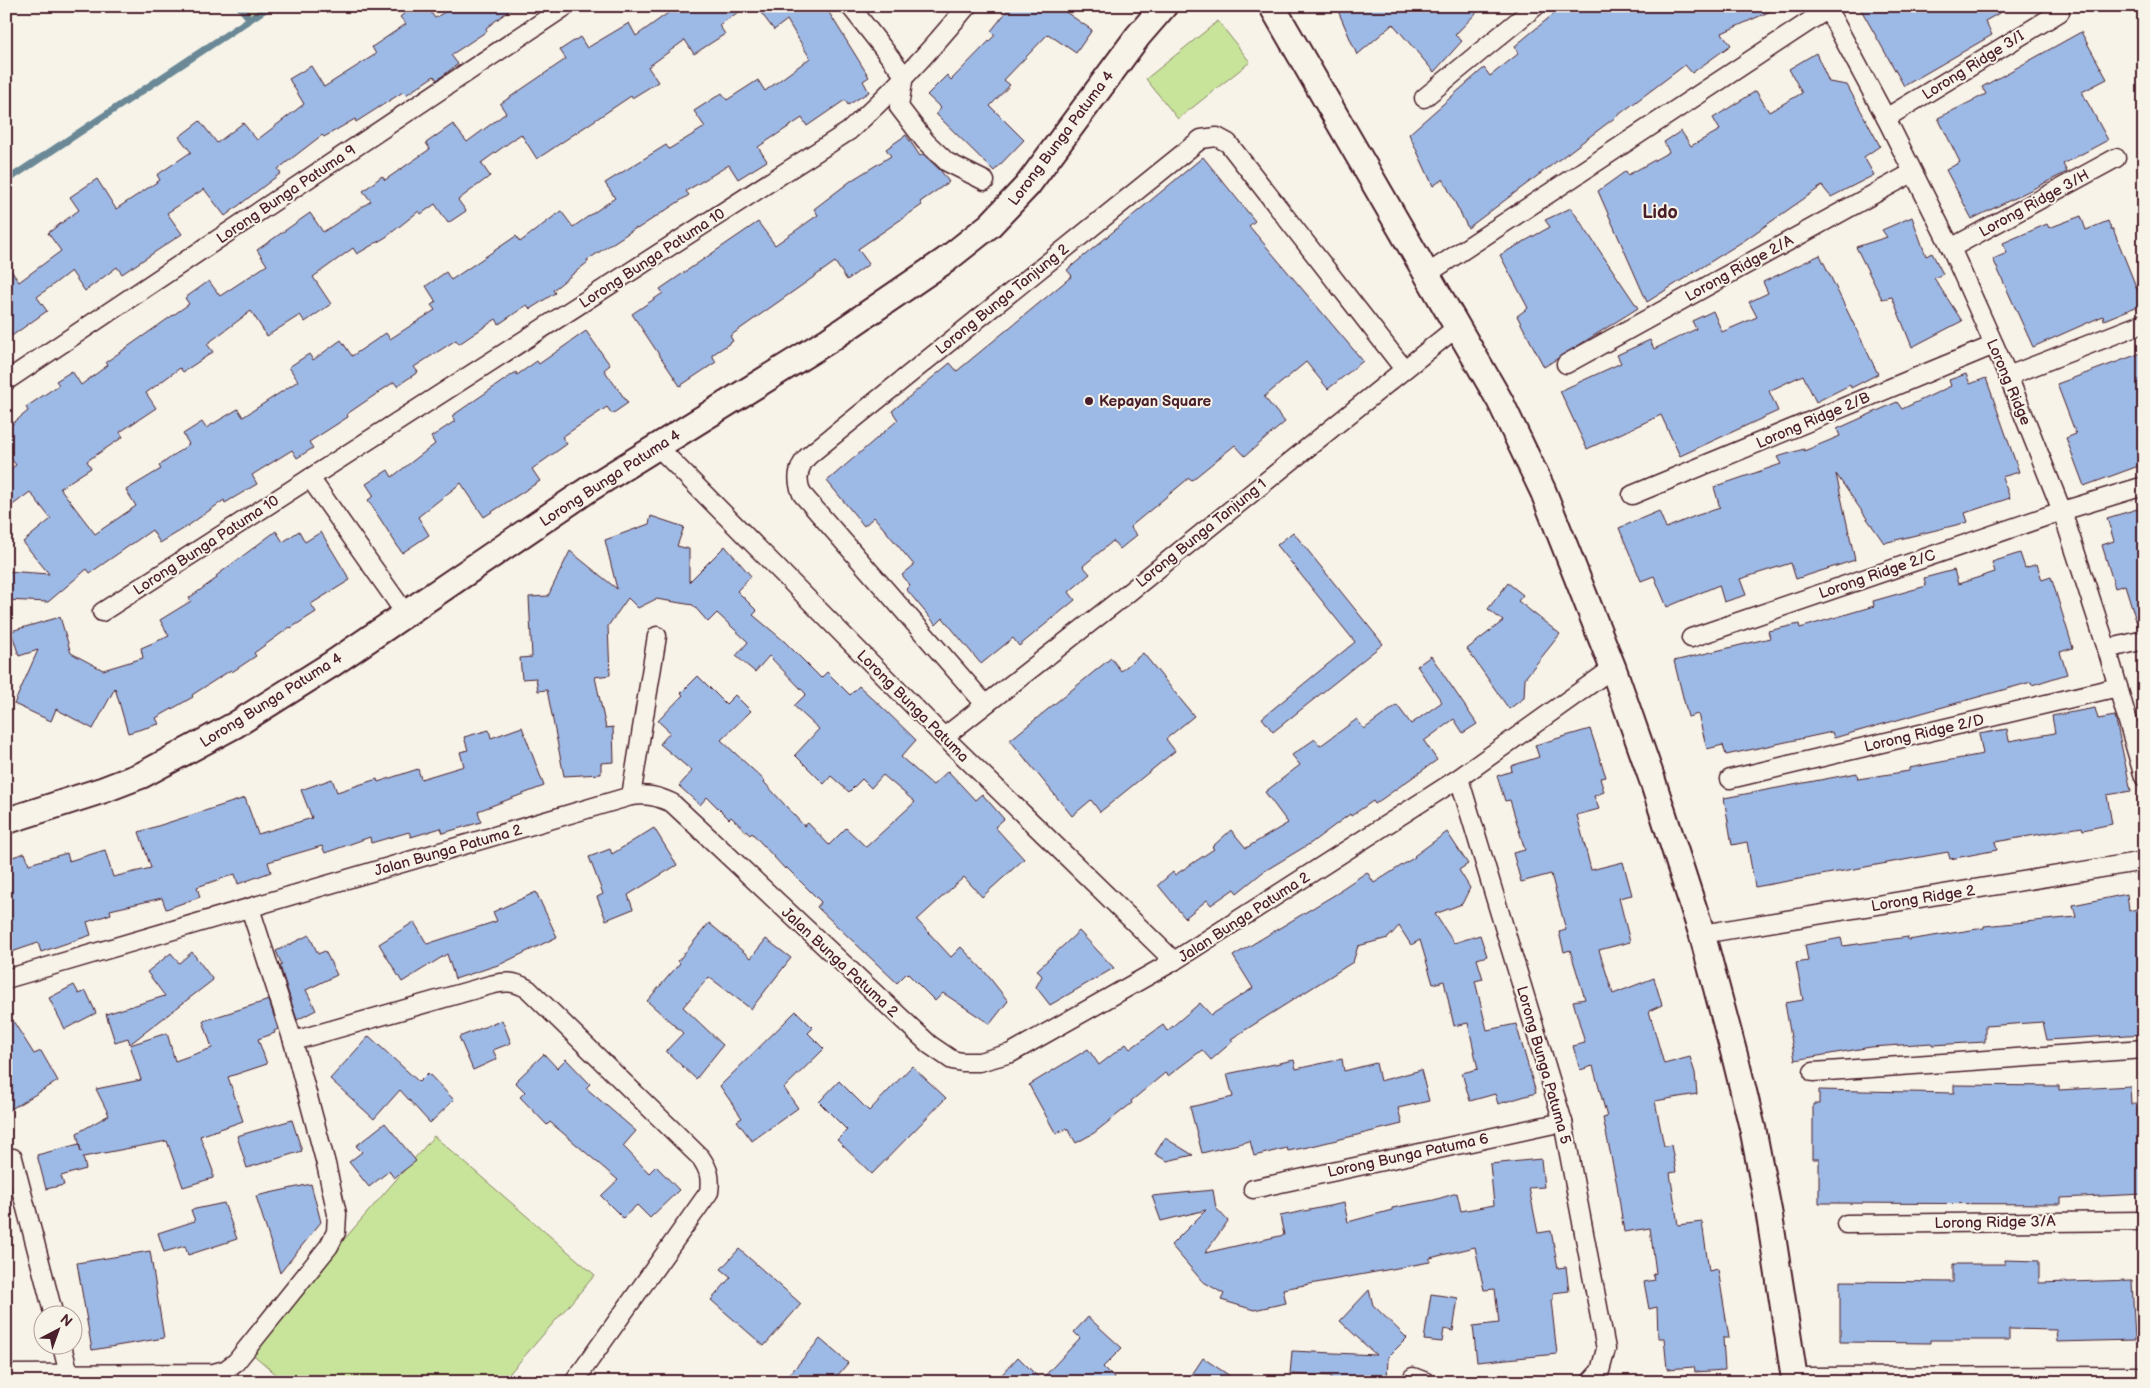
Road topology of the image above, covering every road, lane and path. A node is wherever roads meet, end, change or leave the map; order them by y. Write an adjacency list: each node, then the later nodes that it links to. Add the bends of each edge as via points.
1 (566, 6): 25 (street, Lorong Bunga Patuma 9)
2 (850, 6): 11 (street)
3 (967, 6): 11 (street, Lorong Bunga Patuma 10)
4 (1156, 6): 10 (street)
5 (1164, 6): 10 (street)
6 (1272, 6): 18 (street)
7 (1536, 6): 12 (street)
8 (1827, 8): 13 (street, Lorong Ridge); 18 (street)
9 (2060, 12): 13 (street, Lorong Ridge 3/I)
10 (1138, 36): 26 (street, Lorong Bunga Patuma 4, via 1027,186 973,241 829,340)
11 (904, 75): 16 (street, via 899,106 925,141 947,162); 27 (street, Lorong Bunga Patuma 10, via 849,131)
12 (1424, 98)
13 (1886, 118): 15 (street, Lorong Ridge)
14 (2116, 158): 17 (street, Lorong Ridge 3/H)
15 (1912, 173): 17 (street, Lorong Ridge); 22 (street, Lorong Ridge 2/A)
16 (985, 181)
17 (1951, 248): 21 (street, Lorong Ridge)
18 (1427, 274): 20 (street)
19 (2144, 324): 24 (street)
20 (1457, 327): 23 (street, Lorong Bunga Tanjung 1); 37 (street, via 1523,446)
21 (1994, 345): 24 (street, Lorong Ridge); 29 (street, Lorong Ridge 2/B)
22 (1566, 364)
23 (1404, 368): 39 (street, Lorong Bunga Tanjung 1); 39 (street, Lorong Bunga Tanjung 2, via 1228,143 1218,137 1201,139 801,464 798,480 802,494)
24 (2008, 376): 30 (street, Lorong Ridge)
25 (6, 381)
26 (657, 446): 32 (street, Lorong Bunga Patuma 4); 40 (street, Lorong Bunga Patuma)
27 (310, 478): 31 (street, Lorong Bunga Patuma 10); 32 (street)
28 (2144, 486): 30 (street, Lorong Ridge 2/C)
29 (1632, 494)
30 (2062, 511): 34 (street, Lorong Ridge 2/C); 36 (street, Lorong Ridge)
31 (102, 612)
32 (405, 613): 45 (street, Lorong Bunga Patuma 4, via 276,700 142,775)
33 (657, 636): 44 (street)
34 (1691, 638)
35 (2144, 640): 36 (street)
36 (2107, 649): 38 (street, Lorong Ridge)
37 (1613, 668): 42 (street, Jalan Bunga Patuma 2); 48 (street)
38 (2118, 687): 41 (street, Lorong Ridge); 43 (street, Lorong Ridge 2/D)
39 (985, 704): 40 (street, Lorong Bunga Tanjung 1)
40 (944, 737): 49 (street, Lorong Bunga Patuma)
41 (2144, 777)
42 (1459, 778): 49 (street, Jalan Bunga Patuma 2); 54 (street, Lorong Bunga Patuma 5)
43 (1730, 779)
44 (631, 796): 47 (street, Jalan Bunga Patuma 2); 49 (street, Jalan Bunga Patuma 2, via 658,796 672,803 902,1020 952,1060 979,1062 1011,1053)
45 (6, 821)
46 (2144, 861): 48 (street, Lorong Ridge 2)
47 (250, 908): 50 (street, Jalan Bunga Patuma 2); 51 (street)
48 (1702, 934): 64 (street, via 1754,1130)
49 (1174, 962)
50 (6, 979)
51 (293, 1041): 62 (street, via 337,1214 336,1232 329,1246 236,1362 225,1370 214,1373); 65 (street, via 504,981 517,983 528,990 701,1158 711,1178 709,1192)
52 (2144, 1049): 53 (street)
53 (1813, 1072)
54 (1563, 1122): 56 (street, Lorong Bunga Patuma 6); 66 (street, Lorong Bunga Patuma 5, via 1606,1350 1600,1370)
55 (13, 1158): 59 (street)
56 (1253, 1189)
57 (2144, 1221): 58 (street, Lorong Ridge 3/A)
58 (1846, 1224)
59 (51, 1306)
60 (64, 1356): 62 (street)
61 (6, 1374): 62 (street)
62 (69, 1374)
63 (2144, 1376): 64 (street)
64 (1795, 1380)
65 (574, 1382)
66 (1590, 1382)

